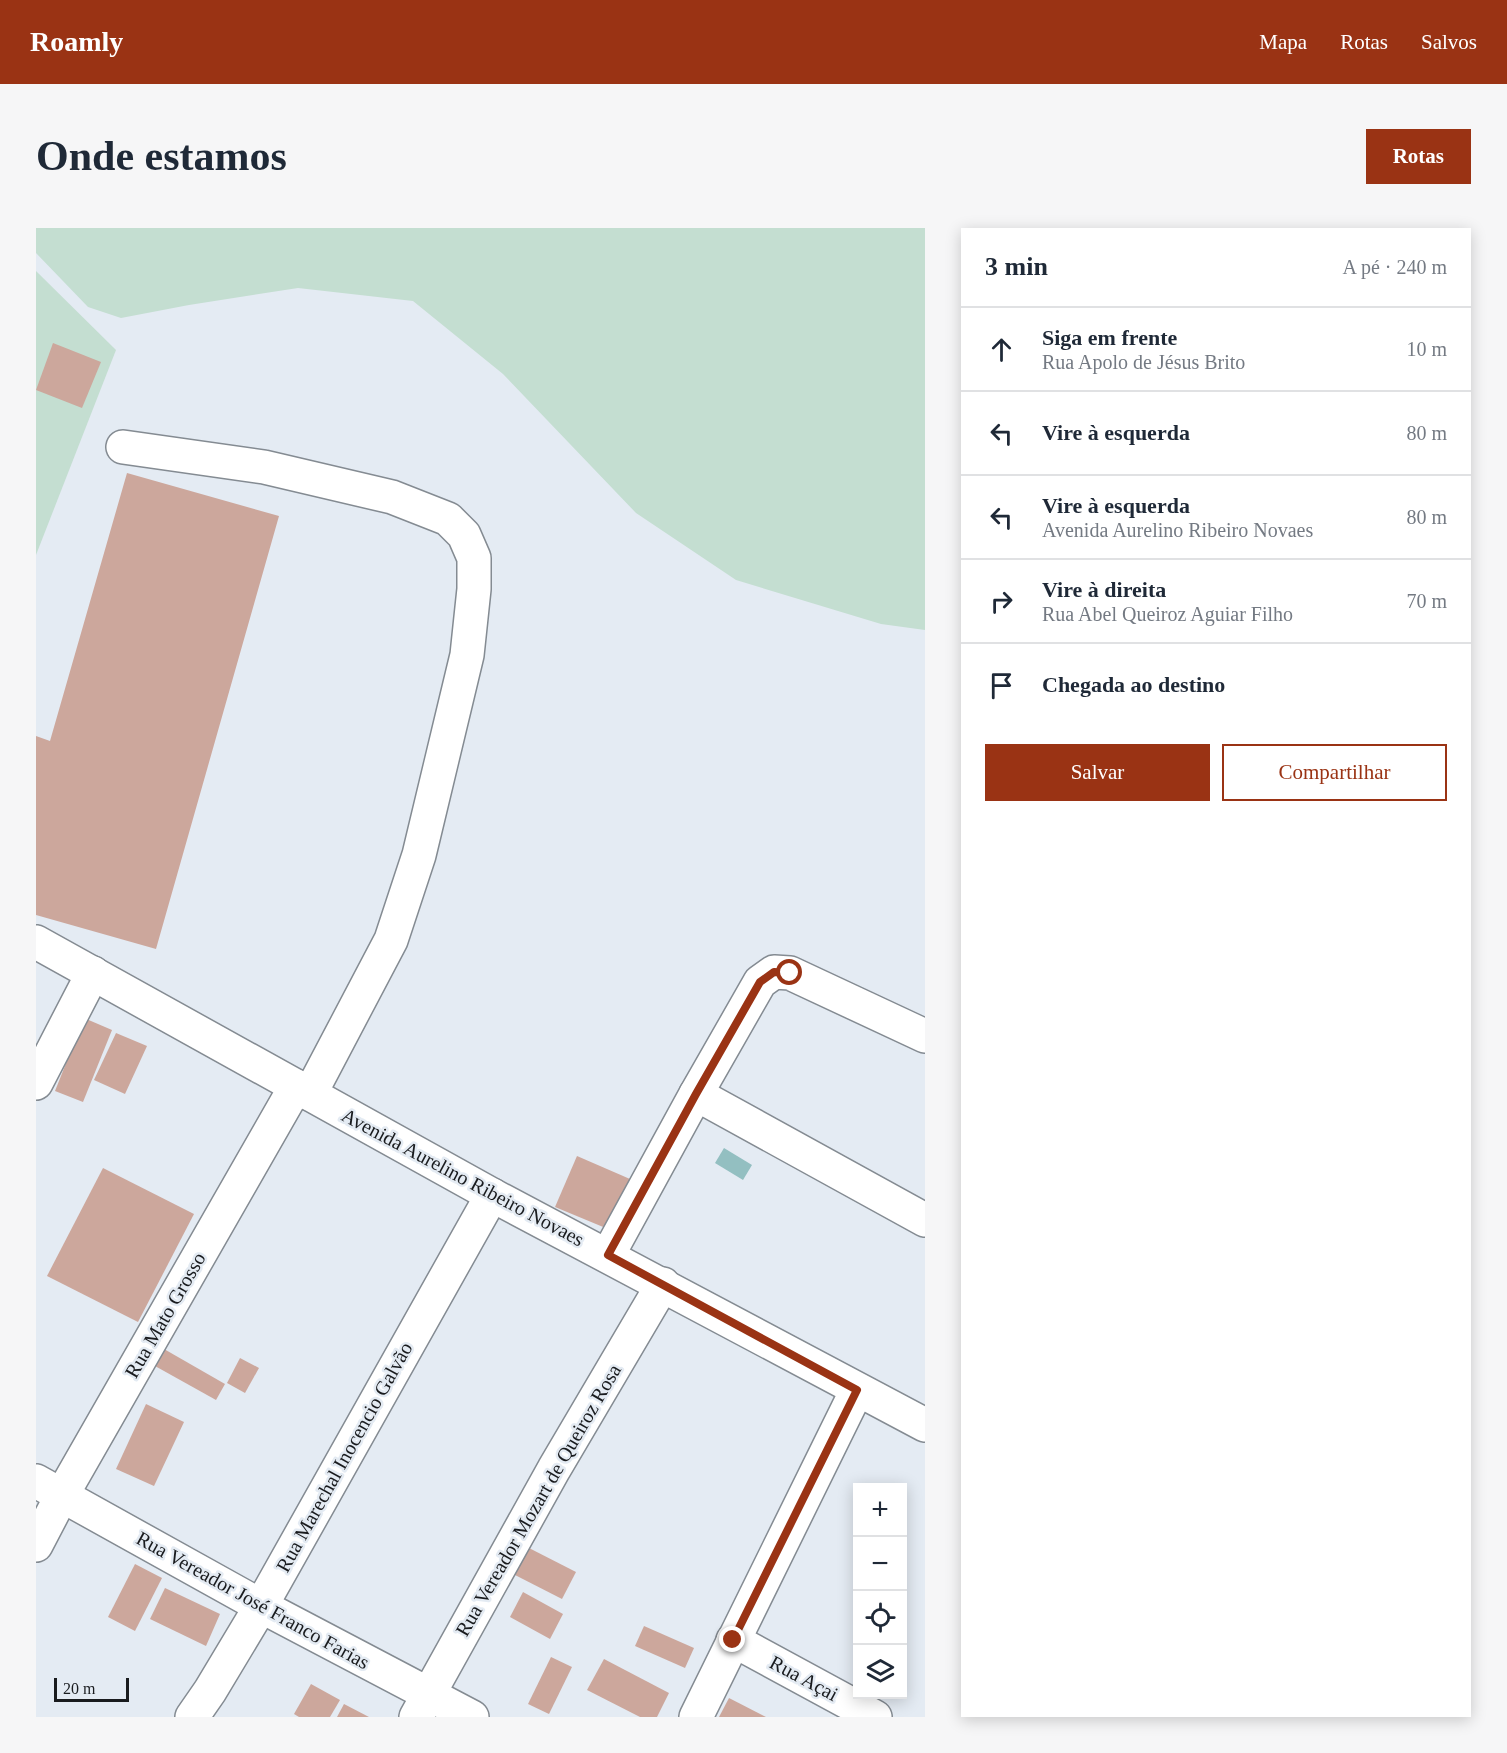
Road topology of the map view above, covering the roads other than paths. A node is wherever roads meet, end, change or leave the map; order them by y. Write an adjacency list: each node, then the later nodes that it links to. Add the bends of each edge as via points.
1 (123, 447): 6 (street, Rua Mato Grosso, via 264,467 392,496 448,519 464,535 474,558 467,655 419,855 391,940)
2 (36, 942): 3 (street, Avenida Aurelino Ribeiro Novaes)
3 (93, 973): 5 (street); 6 (street, Avenida Aurelino Ribeiro Novaes)
4 (925, 1036): 7 (street, via 790,973 774,972 760,982)
5 (36, 1083)
6 (303, 1090): 8 (street, Avenida Aurelino Ribeiro Novaes); 14 (street, Rua Mato Grosso)
7 (696, 1094): 9 (street); 10 (street)
8 (492, 1195): 10 (street, Avenida Aurelino Ribeiro Novaes); 16 (street, Rua Marechal Inocencio Galvão)
9 (925, 1220)
10 (608, 1255): 11 (street, Avenida Aurelino Ribeiro Novaes)
11 (663, 1284): 12 (street, Avenida Aurelino Ribeiro Novaes); 18 (street, Rua Vereador Mozart de Queiroz Rosa)
12 (857, 1390): 13 (street, Avenida Aurelino Ribeiro Novaes); 17 (street)
13 (925, 1425)
14 (49, 1488): 15 (street, Rua Mato Grosso); 16 (street, Rua Vereador José Franco Farias)
15 (36, 1545)
16 (261, 1606): 18 (street, Rua Vereador José Franco Farias); 19 (street, Rua Marechal Inocencio Galvão)
17 (733, 1640): 21 (street); 22 (street, Rua Açai)
18 (422, 1706): 20 (street, Rua Vereador José Franco Farias)
19 (192, 1717)
20 (472, 1717)
21 (696, 1717)
22 (875, 1717)

